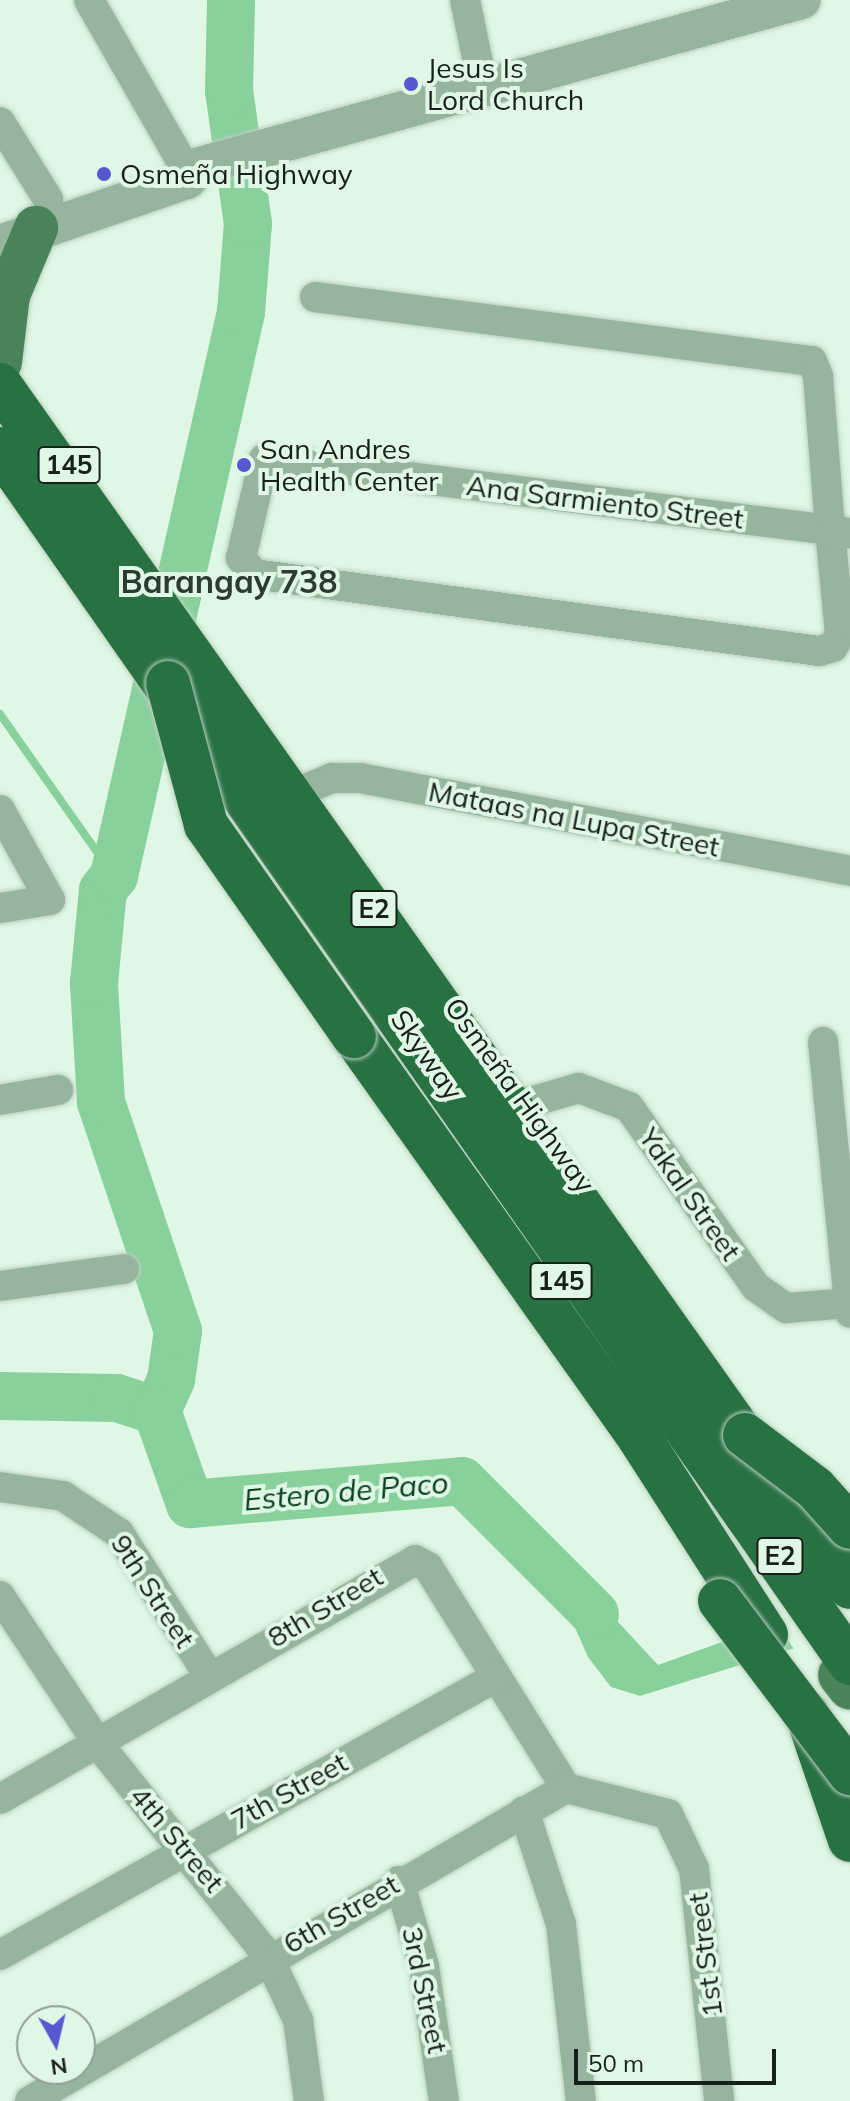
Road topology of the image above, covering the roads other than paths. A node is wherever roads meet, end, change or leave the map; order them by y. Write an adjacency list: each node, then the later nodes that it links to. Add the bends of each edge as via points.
1 (89, 0): 6 (street)
2 (465, 0): 4 (street)
3 (802, 0): 4 (street)
4 (484, 91): 6 (street)
5 (0, 122): 7 (street)
6 (198, 162): 7 (street, via 187,180)
7 (21, 222): 9 (main road)
8 (315, 297): 14 (street, via 812,361)
9 (0, 362)
10 (0, 370): 15 (main road, 145)
11 (0, 385): 33 (highway, Skyway / E2)
12 (0, 449): 18 (highway, Skyway / E2)
13 (0, 487): 17 (main road, 145)
14 (840, 532): 14 (street, Ana Sarmiento Street, via 840,634 833,647 819,651 254,574 241,558 264,459)
15 (138, 561)
16 (191, 637): 20 (main road, Osmeña Highway / 145)
17 (118, 651)
18 (168, 683): 28 (highway, bridge, via 206,825); 40 (highway, Skyway / E2)
19 (175, 733): 39 (main road, 145)
20 (301, 791): 22 (street, Mataas na Lupa Street, via 332,778 360,778); 27 (main road, Osmeña Highway / 145)
21 (0, 810): 23 (street, via 50,900)
22 (850, 871)
23 (0, 908)
24 (823, 1042): 31 (street)
25 (58, 1090): 26 (street)
26 (0, 1100)
27 (527, 1103): 31 (street, Yakal Street, via 579,1088 629,1107 756,1287 786,1308); 35 (main road, Osmeña Highway / 145)
28 (450, 1172): 44 (highway, bridge, via 517,1307 775,1679); 48 (highway, via 639,1437 781,1659)
29 (124, 1269): 30 (street)
30 (0, 1286)
31 (849, 1303): 32 (street)
32 (850, 1313)
33 (745, 1435): 35 (highway, bridge); 37 (highway, Skyway / E2)
34 (0, 1487): 41 (street, 9th Street, via 63,1496 119,1533)
35 (840, 1509): 36 (main road, Osmeña Highway / 145)
36 (850, 1552)
37 (850, 1587)
38 (0, 1596): 43 (street, 4th Street)
39 (787, 1606)
40 (847, 1675)
41 (209, 1676): 42 (street, 8th Street, via 415,1560 428,1567); 43 (street, 8th Street)
42 (496, 1677): 45 (street, 8th Street); 49 (street, 7th Street)
43 (99, 1745): 46 (street, 8th Street); 49 (street, 4th Street)
44 (850, 1773)
45 (566, 1788): 47 (street, 6th Street); 57 (street, 1st Street, via 668,1814 694,1869)
46 (0, 1799)
47 (524, 1811): 50 (street, 6th Street); 56 (street, via 561,1924)
48 (850, 1840)
49 (187, 1847): 51 (street, 7th Street); 52 (street, 4th Street)
50 (399, 1881): 52 (street, 6th Street); 55 (street, 3rd Street, via 424,1966)
51 (0, 1955)
52 (268, 1956): 53 (street, 6th Street); 54 (street, 4th Street, via 298,2020)
53 (30, 2101)
54 (309, 2101)
55 (444, 2101)
56 (581, 2101)
57 (719, 2101)

